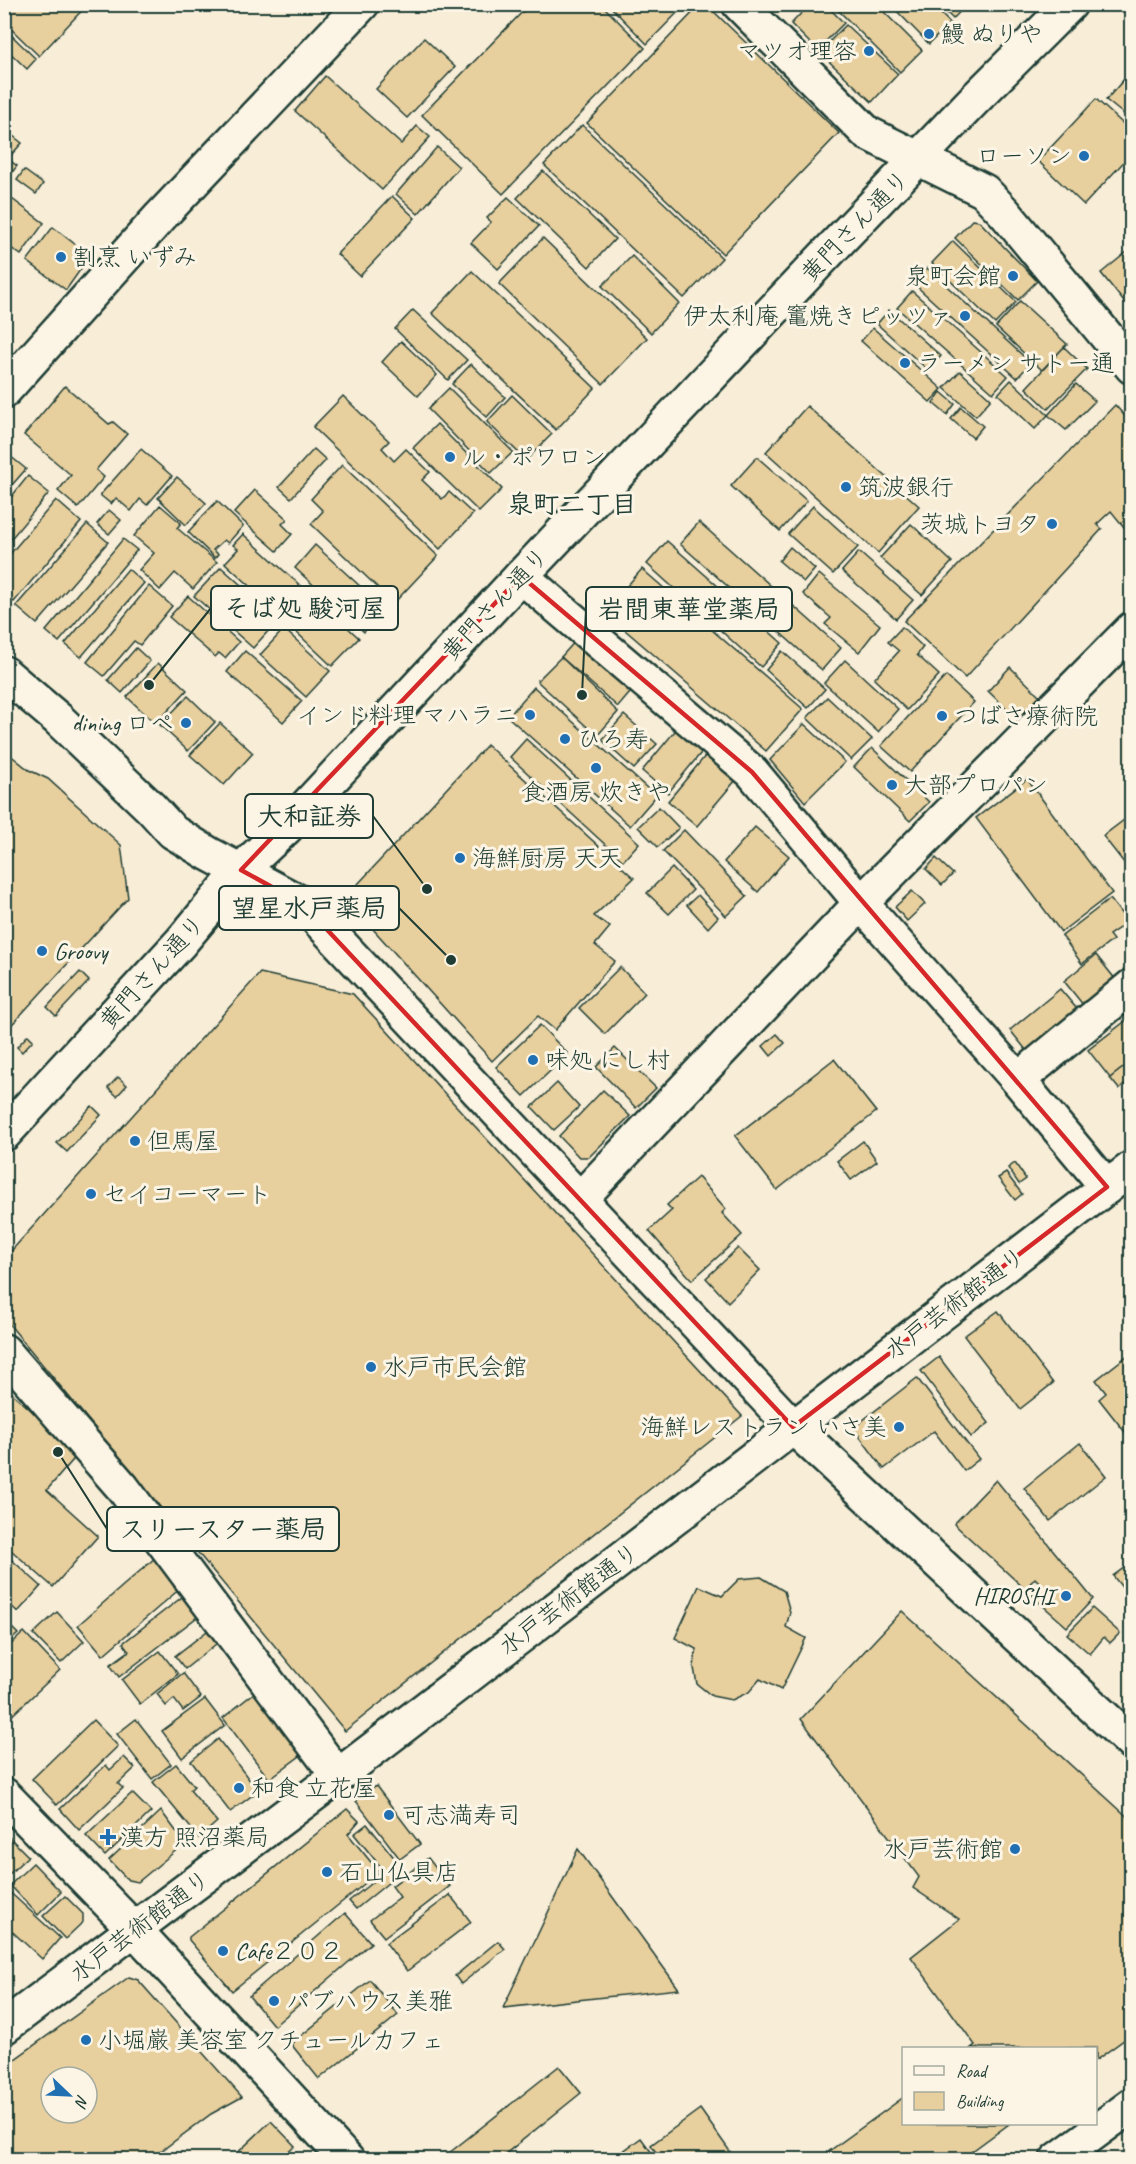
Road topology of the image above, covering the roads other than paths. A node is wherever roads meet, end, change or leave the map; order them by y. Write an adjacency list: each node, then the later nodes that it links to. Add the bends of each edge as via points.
1 (362, 4): 6 (main road, via 160,217)
2 (739, 4): 4 (main road, via 867,133)
3 (1070, 4): 4 (main road, 黄門さん通り)
4 (919, 160): 5 (main road, via 984,191); 7 (main road, 黄門さん通り)
5 (1131, 367)
6 (4, 391)
7 (521, 576): 10 (main road, 黄門さん通り, via 293,821); 11 (main road, via 752,772)
8 (1131, 629): 11 (main road)
9 (4, 673): 10 (main road, via 58,719 173,832)
10 (241, 870): 14 (main road, 黄門さん通り, via 181,942); 16 (main road, via 303,904)
11 (861, 903): 13 (main road); 16 (main road)
12 (1131, 986): 13 (main road)
13 (1018, 1080): 15 (main road)
14 (4, 1134)
15 (1119, 1177): 18 (main road, 水戸芸術館通り)
16 (580, 1199): 18 (main road)
17 (4, 1351): 20 (main road, via 123,1488)
18 (793, 1427): 19 (main road); 20 (main road, 水戸芸術館通り)
19 (1131, 1743)
20 (338, 1776): 22 (main road, 水戸芸術館通り)
21 (4, 1795): 22 (main road)
22 (135, 1930): 23 (main road, 水戸芸術館通り); 25 (main road)
23 (4, 2027)
24 (1131, 2105): 26 (main road)
25 (347, 2160)
26 (1057, 2160)

